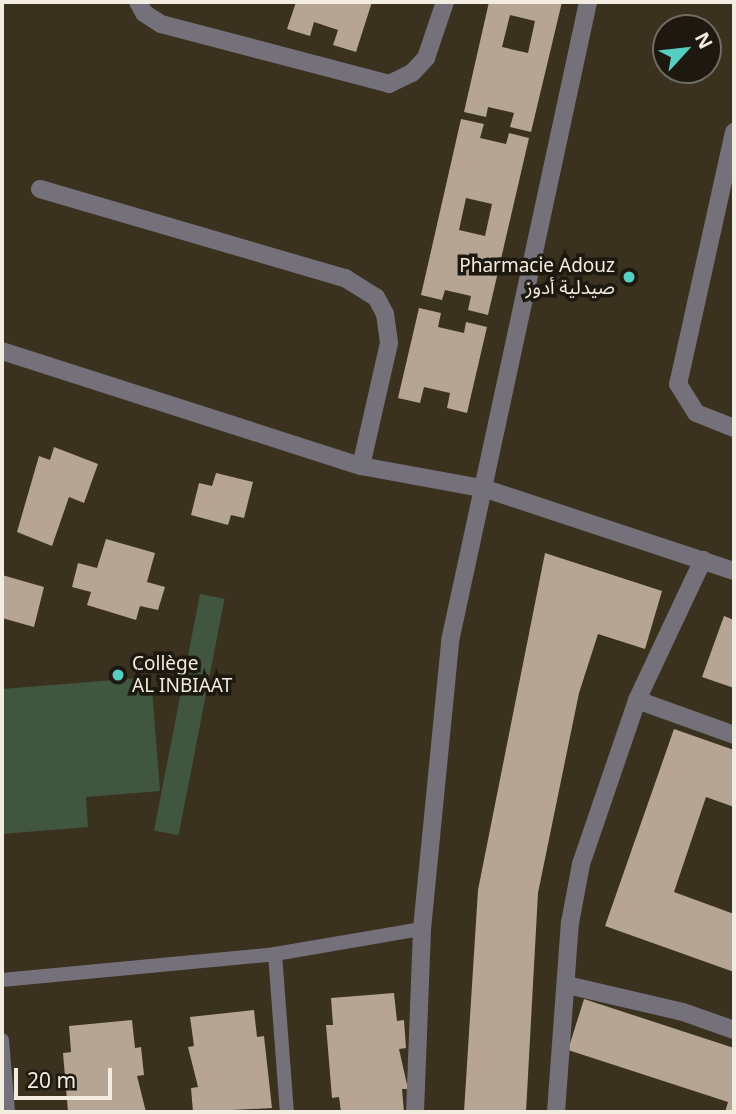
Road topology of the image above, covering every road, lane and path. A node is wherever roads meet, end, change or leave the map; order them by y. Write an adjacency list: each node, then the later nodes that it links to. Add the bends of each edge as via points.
1 (138, 2): 2 (street, via 161,24 389,84 412,74 426,58)
2 (445, 2)
3 (589, 2): 9 (street)
4 (734, 132): 7 (street, via 678,384 696,413)
5 (40, 188): 8 (street, via 345,278 376,297 385,314 389,343)
6 (2, 351): 8 (street)
7 (734, 428)
8 (360, 466): 9 (street)
9 (486, 489): 10 (street); 14 (street, via 450,641)
10 (703, 560): 11 (street); 12 (street)
11 (734, 572)
12 (637, 701): 13 (street); 17 (street, via 581,864 570,923)
13 (734, 735)
14 (422, 929): 15 (lane); 22 (street)
15 (275, 954): 16 (lane); 21 (lane)
16 (2, 980)
17 (567, 985): 18 (street, via 683,1012); 23 (street)
18 (734, 1030)
19 (2, 1040): 20 (lane)
20 (8, 1112)
21 (288, 1112)
22 (415, 1112)
23 (556, 1112)

